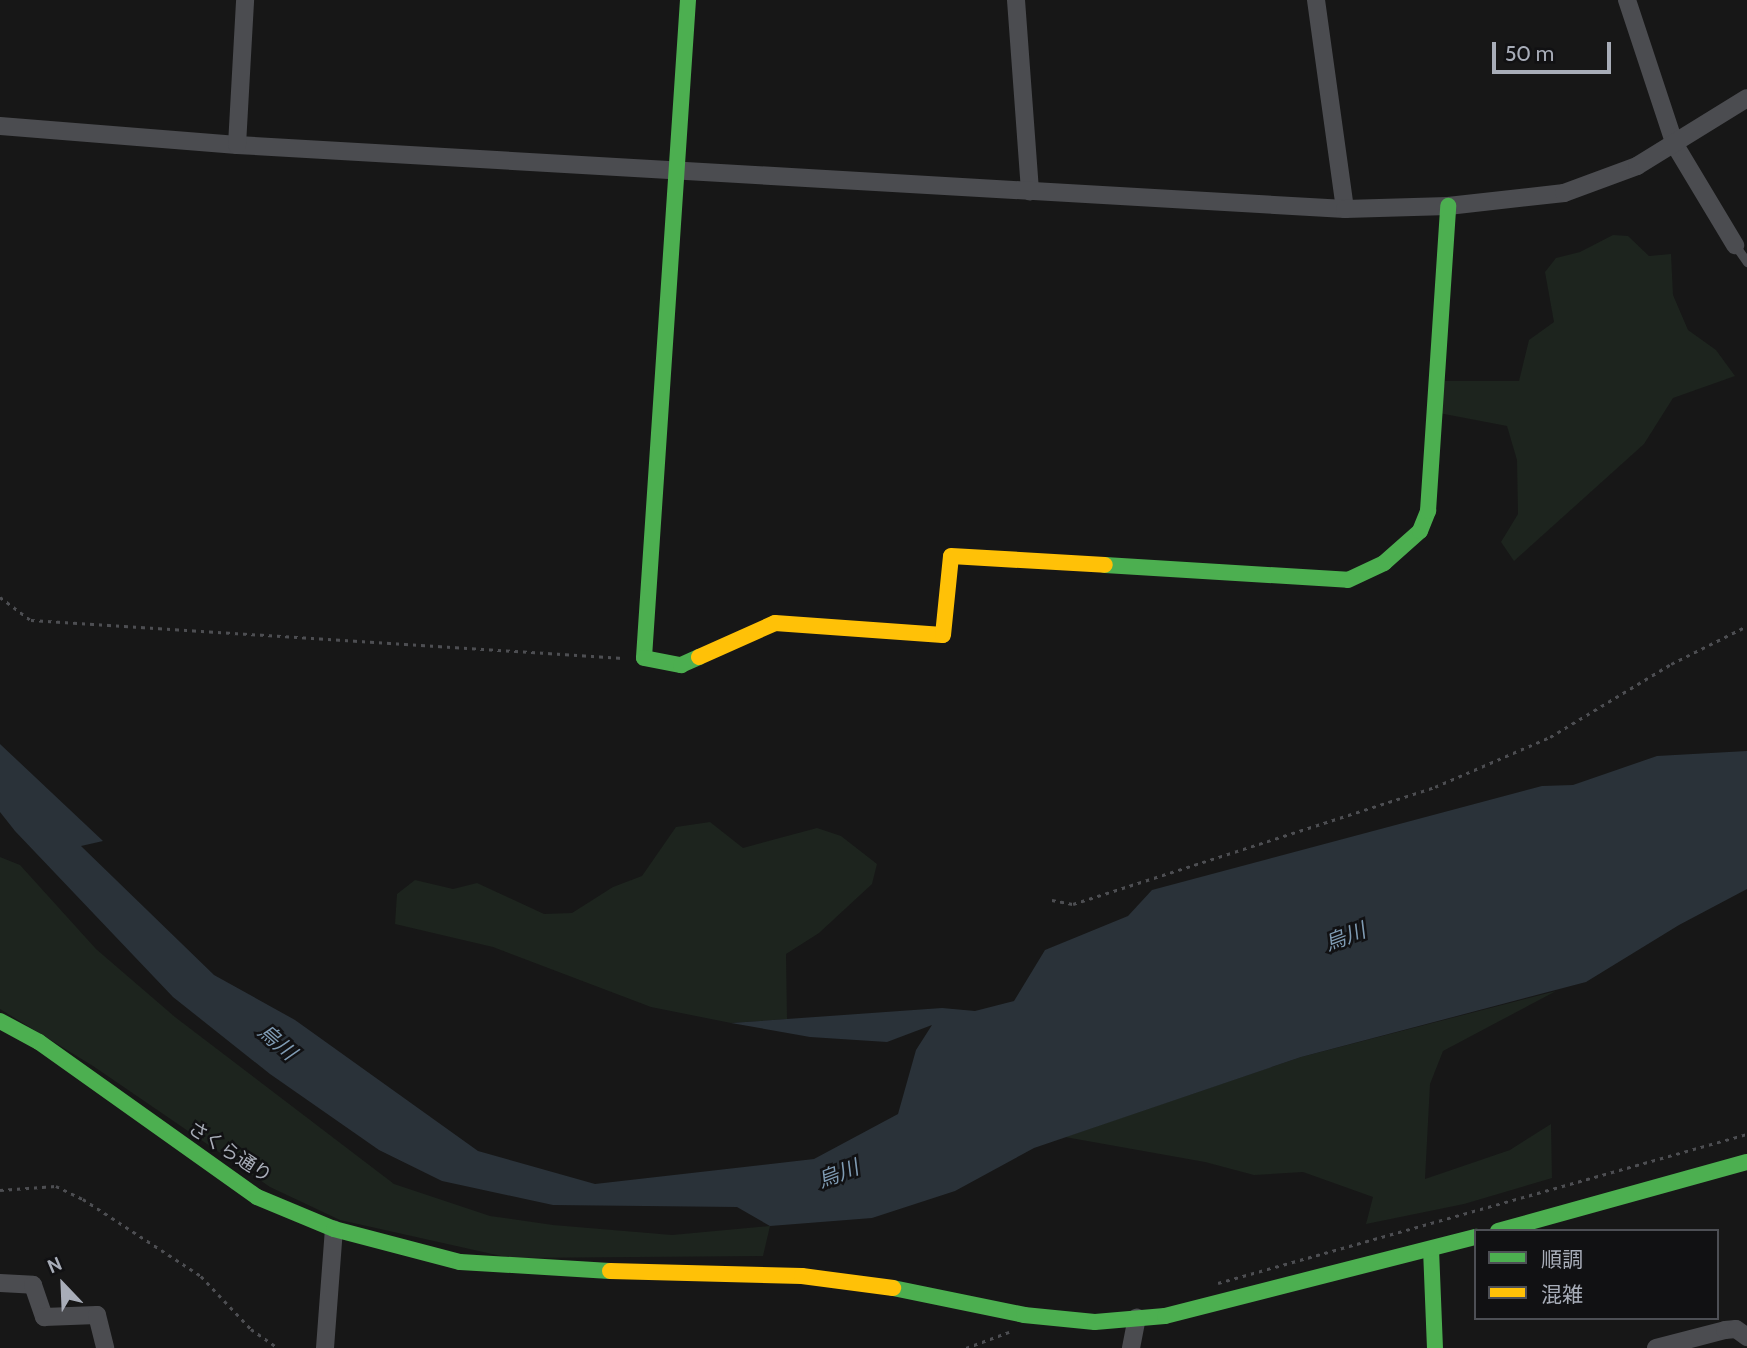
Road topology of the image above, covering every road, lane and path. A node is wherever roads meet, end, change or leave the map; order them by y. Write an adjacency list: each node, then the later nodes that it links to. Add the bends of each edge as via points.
1 (245, 0): 8 (street)
2 (688, 0): 10 (street)
3 (1016, 0): 11 (street)
4 (1316, 0): 13 (street)
5 (1629, 1): 9 (street)
6 (1747, 98): 9 (street)
7 (0, 126): 8 (street)
8 (237, 145): 10 (street)
9 (1675, 145): 12 (street, via 1636,166 1564,193); 14 (street)
10 (677, 167): 11 (street); 18 (street)
11 (1030, 191): 13 (street)
12 (1448, 206): 13 (street); 18 (street, via 1428,511 1420,531 1384,563 1348,580 951,556 943,635 775,623 681,665)
13 (1345, 209)
14 (1735, 245): 15 (lane)
15 (1747, 262)
16 (0, 597): 18 (path, via 31,620)
17 (1747, 626): 19 (path, via 1671,664 1550,737 1435,787 1073,904)
18 (644, 658)
19 (1052, 900)
20 (0, 1021): 24 (street, さくら通り, via 48,1048 257,1197)
21 (1747, 1134): 29 (path)
22 (1747, 1162): 25 (street)
23 (0, 1190): 33 (path, via 56,1186 83,1199 201,1276 251,1329)
24 (334, 1229): 30 (street, さくら通り, via 422,1255 506,1267 802,1276 863,1282 1024,1315 1095,1322); 34 (street)
25 (1505, 1229)
26 (1474, 1238): 27 (street, さくら通り)
27 (1431, 1249): 30 (street, さくら通り, via 1230,1302); 36 (street)
28 (0, 1283): 32 (street, via 33,1285 44,1317 97,1315)
29 (1208, 1286)
30 (1137, 1318): 35 (street)
31 (1747, 1337): 37 (street, via 1736,1329 1725,1330)
32 (105, 1348)
33 (278, 1348)
34 (325, 1348)
35 (1131, 1348)
36 (1435, 1348)
37 (1656, 1348)

